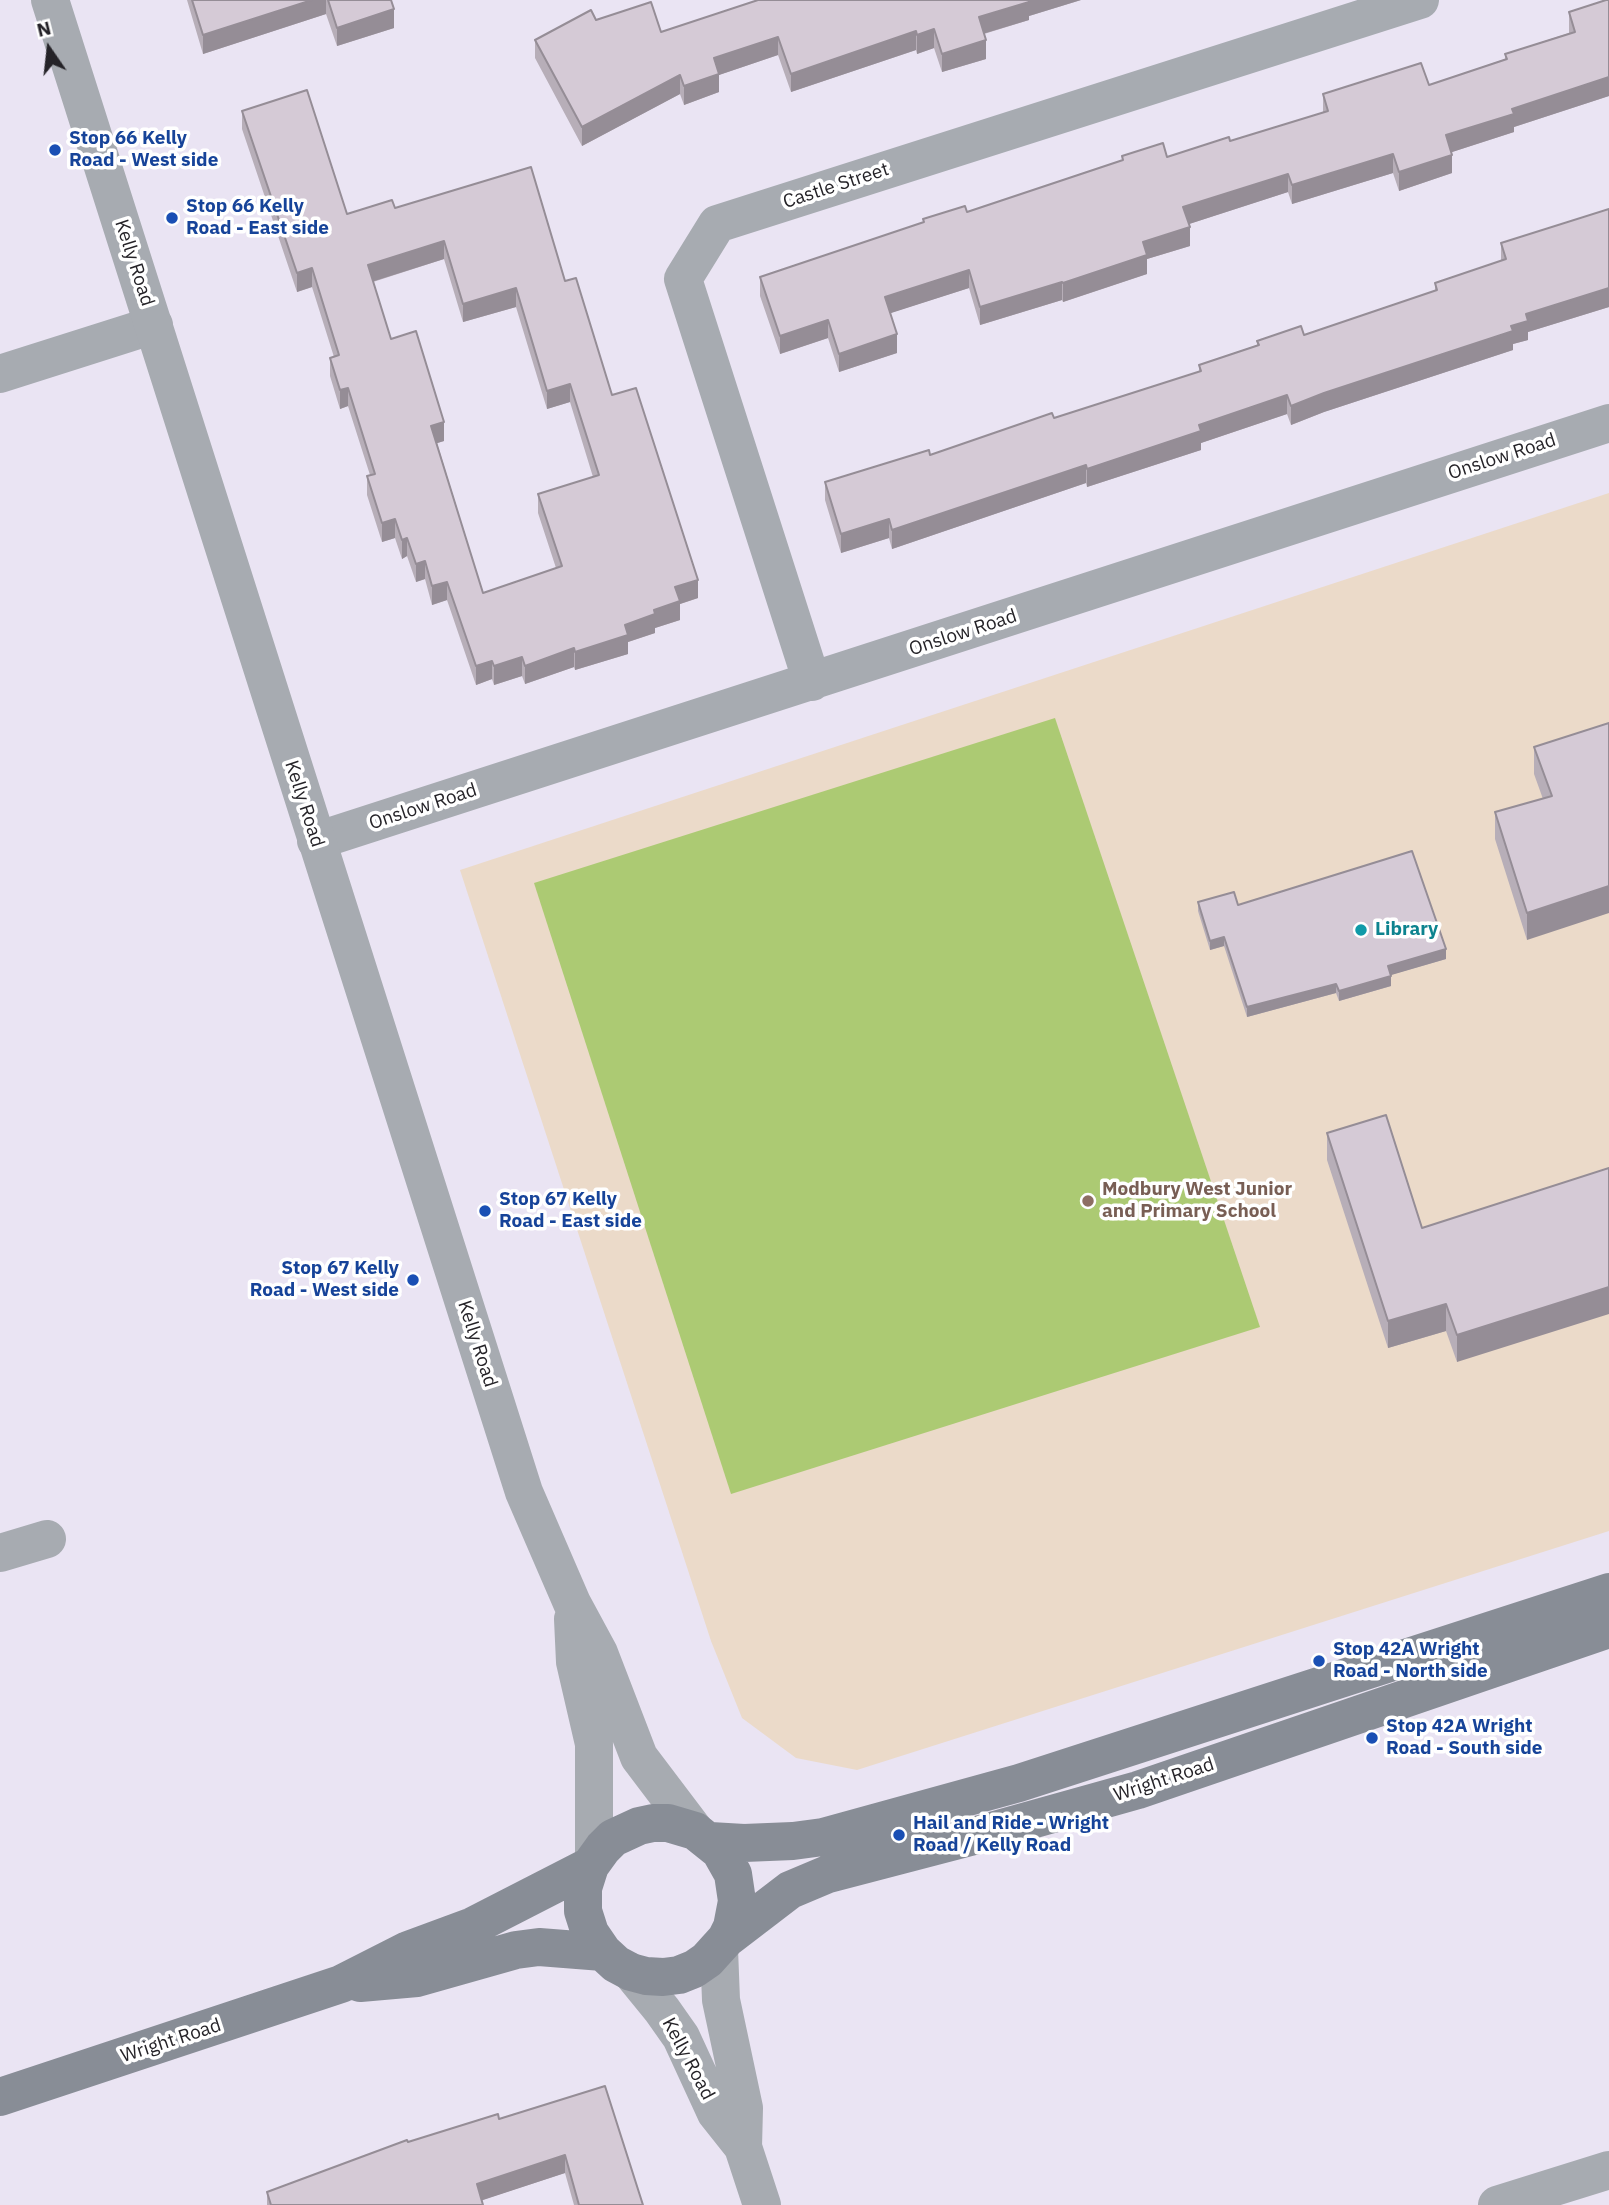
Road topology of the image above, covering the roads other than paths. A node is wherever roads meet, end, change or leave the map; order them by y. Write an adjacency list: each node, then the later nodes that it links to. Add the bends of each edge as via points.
1 (50, 0): 3 (street, Kelly Road)
2 (1420, 0): 6 (street, Castle Street, via 717,224 683,279)
3 (154, 325): 4 (street); 7 (street, Kelly Road)
4 (0, 374)
5 (1609, 423): 6 (street, Onslow Road)
6 (812, 682): 7 (street, Onslow Road)
7 (316, 841): 11 (street, Kelly Road, via 524,1493)
8 (47, 1539): 9 (street)
9 (0, 1553)
10 (1609, 1592): 13 (main road, via 1018,1783 823,1837 744,1843)
11 (572, 1603): 13 (street, Kelly Road, via 599,1653 639,1757); 14 (street, Kelly Road, via 575,1662 594,1744)
12 (1609, 1629): 15 (main road, Wright Road, via 1138,1790 828,1874 790,1890)
13 (702, 1836): 14 (main road, via 667,1823 639,1826 613,1838); 15 (main road, via 727,1861 736,1887 736,1914)
14 (592, 1862): 16 (main road, via 583,1888 583,1911 590,1933); 17 (main road, Wright Road, via 473,1926 408,1950)
15 (723, 1944): 16 (main road, via 694,1969 679,1975 646,1976); 19 (street, Kelly Road, via 721,2000 744,2108)
16 (617, 1962): 17 (main road, Wright Road, via 539,1947 417,1978); 19 (street, Kelly Road, via 662,2010 681,2038 716,2113)
17 (341, 1984): 18 (main road, Wright Road)
18 (0, 2097)
19 (743, 2147): 21 (street, Kelly Road)
20 (1609, 2170): 22 (street)
21 (762, 2205)
22 (1497, 2205)

